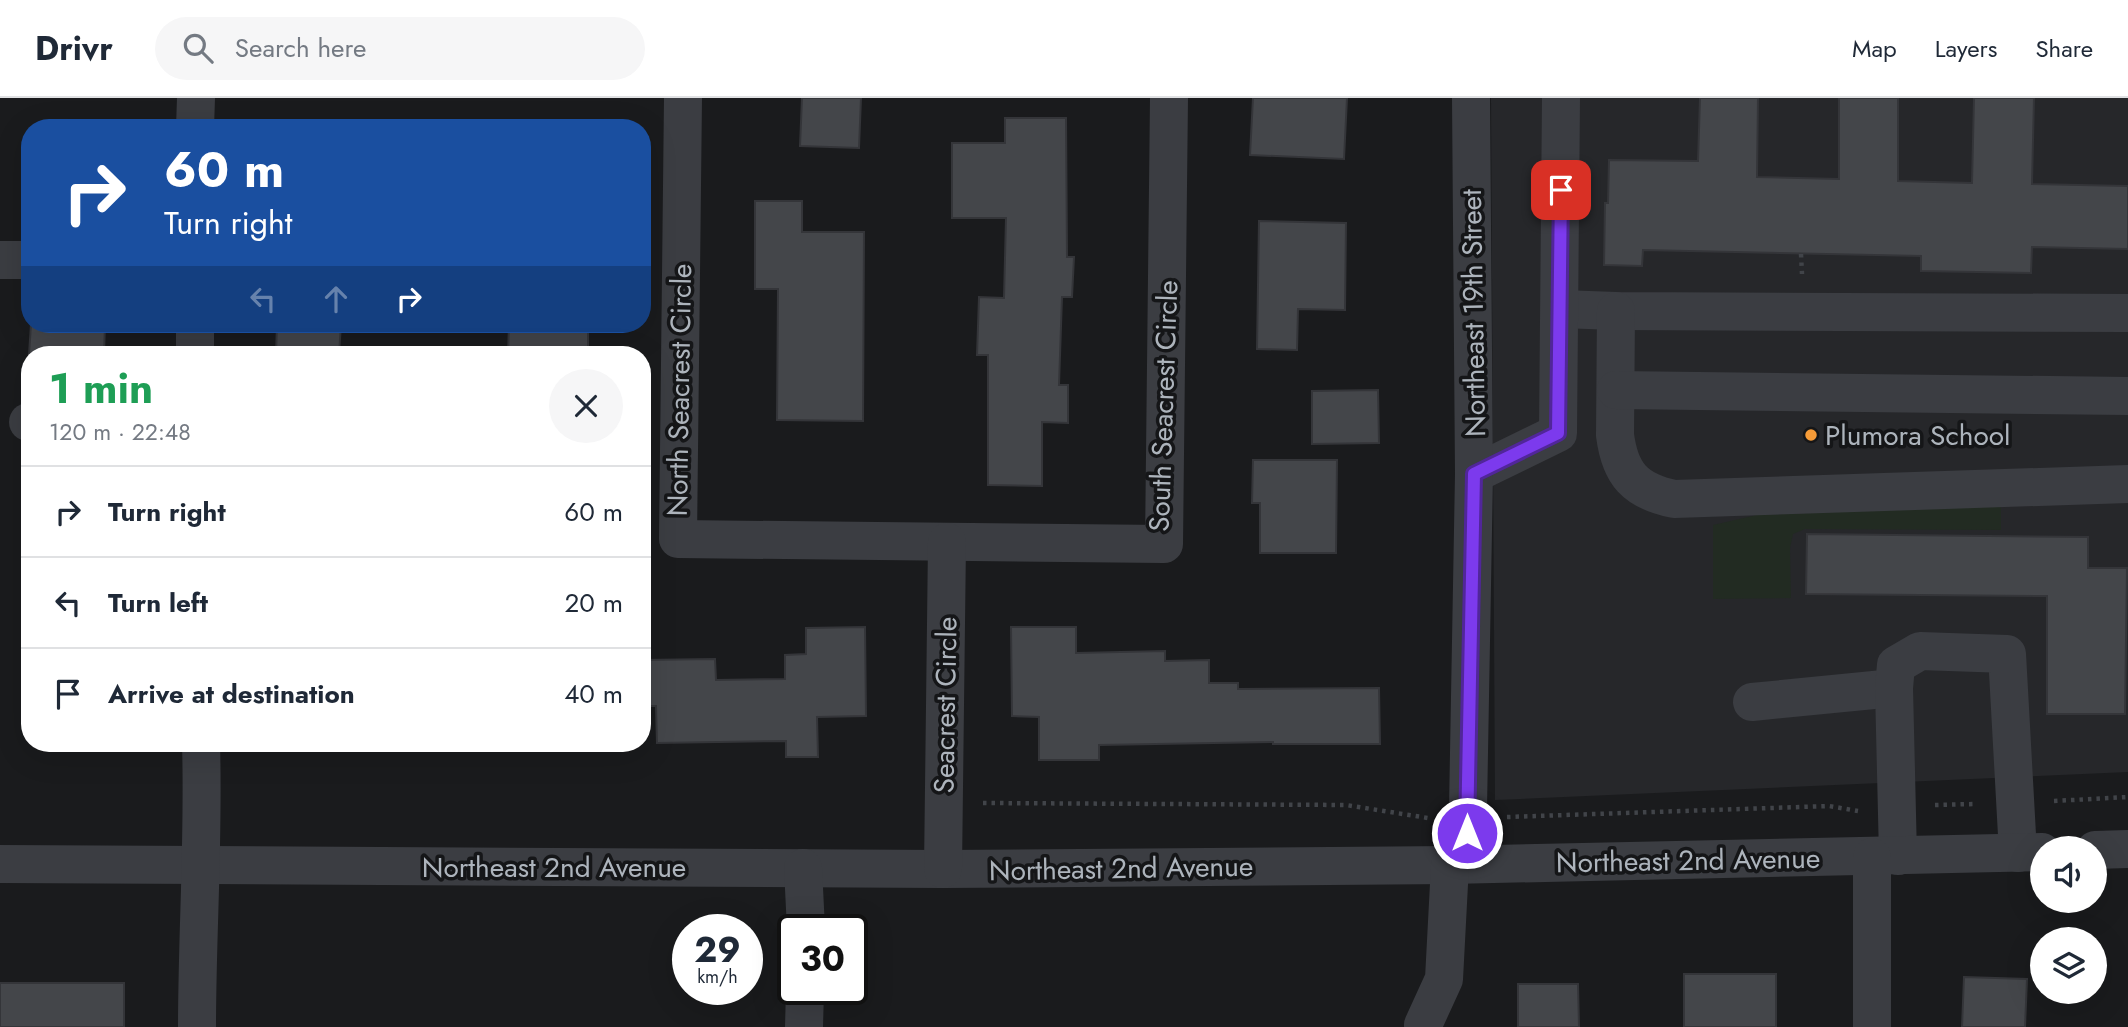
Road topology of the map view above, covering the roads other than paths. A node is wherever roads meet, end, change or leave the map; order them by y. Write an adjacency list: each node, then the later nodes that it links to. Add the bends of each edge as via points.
1 (196, 98): 6 (street)
2 (683, 98): 16 (street, North Seacrest Circle, via 678,539)
3 (1169, 98): 16 (street, South Seacrest Circle, via 1164,544)
4 (1471, 98): 14 (street, Northeast 19th Street)
5 (1561, 98): 9 (street)
6 (195, 119)
7 (0, 260): 8 (street)
8 (21, 260)
9 (1560, 309): 10 (street); 14 (street, via 1558,433)
10 (1616, 311): 11 (street); 12 (street)
11 (2128, 313)
12 (1616, 390): 13 (street); 15 (street, via 1617,454 1625,471 1638,486 1674,499)
13 (2128, 396)
14 (1474, 474): 26 (street, Northeast 19th Street, via 1467,818)
15 (2128, 484)
16 (947, 542): 28 (street, Seacrest Circle)
17 (1894, 688): 18 (street); 22 (street, via 1896,665 1920,651 2007,654 2017,802); 23 (street, via 1897,806)
18 (1752, 702)
19 (201, 752): 25 (street)
20 (2128, 849): 21 (street)
21 (2107, 850)
22 (2030, 853): 23 (street, Northeast 2nd Avenue)
23 (1885, 857): 26 (street, Northeast 2nd Avenue); 34 (street)
24 (0, 864): 25 (street, Northeast 2nd Avenue)
25 (199, 865): 27 (street, Northeast 2nd Avenue); 32 (street)
26 (1448, 865): 28 (street, Northeast 2nd Avenue); 31 (street, Northeast 19th Street, via 1444,979)
27 (803, 868): 28 (street, Northeast 2nd Avenue); 29 (street)
28 (943, 869)
29 (805, 914)
30 (805, 1005): 33 (street)
31 (1423, 1026)
32 (197, 1027)
33 (804, 1027)
34 (1872, 1027)

